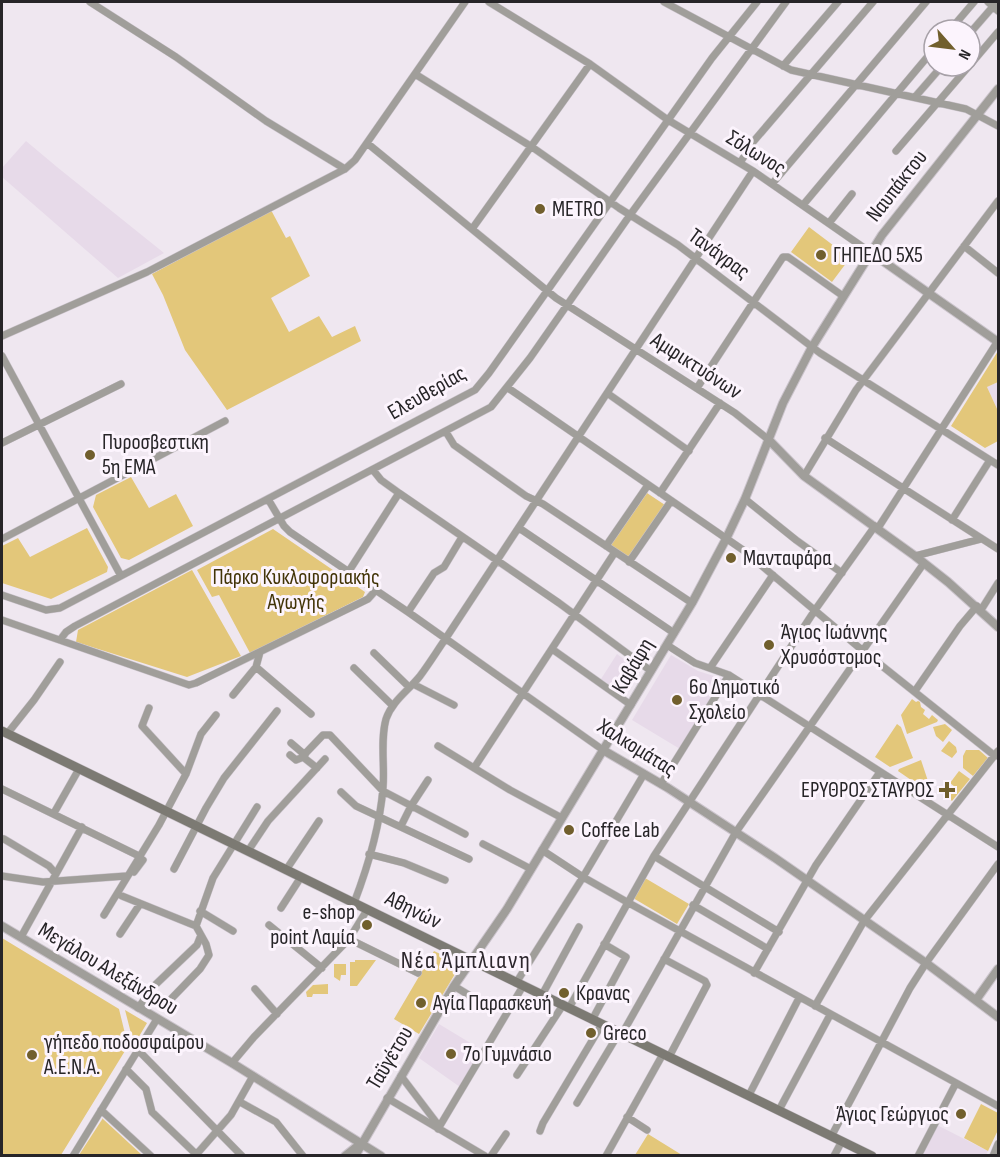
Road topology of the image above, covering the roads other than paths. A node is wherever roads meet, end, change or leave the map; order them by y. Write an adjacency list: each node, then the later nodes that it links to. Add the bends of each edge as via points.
1 (90, 2): 38 (street, via 266,121)
2 (465, 2): 21 (street)
3 (489, 2): 19 (street, Σόλωνος)
4 (664, 2): 15 (street)
5 (757, 2): 15 (street, Ελευθερίας)
6 (786, 2): 16 (street, Ελευθερίας)
7 (838, 2): 20 (street)
8 (873, 2): 22 (street)
9 (926, 2): 25 (street)
10 (974, 2): 12 (street)
11 (994, 5): 13 (street)
12 (960, 18)
13 (982, 19)
14 (999, 32): 17 (street)
15 (729, 38): 16 (street); 31 (street, Ελευθερίας)
16 (749, 49): 20 (street); 33 (street, Ελευθερίας)
17 (982, 52)
18 (922, 63): 27 (street)
19 (590, 64): 31 (street, Σόλωνος); 35 (street)
20 (783, 66): 22 (street)
21 (415, 74): 34 (street); 35 (street, Τανάγρας)
22 (810, 75): 25 (street); 37 (street)
23 (932, 78): 28 (street)
24 (960, 78): 29 (street)
25 (855, 85): 27 (street); 40 (street)
26 (999, 89): 30 (street, Ναυπάκτου)
27 (896, 93): 28 (street); 44 (street)
28 (915, 97): 29 (street)
29 (939, 102): 30 (street); 36 (street)
30 (978, 114): 32 (street); 49 (street, Ναυπάκτου)
31 (668, 120): 33 (street, Σόλωνος); 43 (street, Ελευθερίας)
32 (999, 126)
33 (689, 133): 37 (street, Σόλωνος); 45 (street, Ελευθερίας)
34 (367, 143): 38 (street); 47 (street, Αμφικτυόνων)
35 (532, 147): 43 (street, Τανάγρας); 47 (street)
36 (896, 151)
37 (740, 163): 39 (street, Σόλωνος)
38 (345, 169): 57 (street, via 147,272)
39 (753, 171): 40 (street, Σόλωνος); 50 (street)
40 (772, 184): 44 (street, Σόλωνος)
41 (852, 194): 46 (street)
42 (999, 201): 48 (street)
43 (610, 202): 45 (street, Τανάγρας); 52 (street, Ελευθερίας)
44 (803, 205): 46 (street, Σόλωνος)
45 (630, 215): 50 (street, Τανάγρας); 56 (street, Ελευθερίας)
46 (829, 223): 49 (street, Σόλωνος)
47 (472, 229): 52 (street, Αμφικτυόνων)
48 (964, 246): 51 (street); 53 (street)
49 (870, 252): 53 (street, Σόλωνος); 54 (street, Ναυπάκτου)
50 (696, 258): 55 (street, Τανάγρας); 60 (street)
51 (999, 273)
52 (547, 290): 56 (street, Αμφικτυόνων); 86 (street, Ελευθερίας, via 472,392)
53 (929, 293): 58 (street, Σόλωνος); 62 (street)
54 (843, 296): 55 (street, via 785,256); 59 (street, Ναυπάκτου)
55 (753, 302): 59 (street, Τανάγρας); 65 (street)
56 (567, 305): 60 (street, Αμφικτυόνων); 64 (street, Ελευθερίας)
57 (2, 336)
58 (998, 342): 70 (street)
59 (812, 347): 62 (street, Τανάγρας); 74 (street, Ναυπάκτου, via 790,386)
60 (636, 349): 65 (street, Αμφικτυόνων); 66 (street)
61 (2, 356): 69 (street)
62 (863, 381): 70 (street, Τανάγρας); 73 (street)
63 (121, 384): 69 (street)
64 (508, 388): 71 (street, Ελευθερίας, via 491,407); 72 (street)
65 (697, 388): 67 (street, Αμφικτυόνων)
66 (607, 393): 72 (street); 76 (street)
67 (720, 403): 74 (street, Αμφικτυόνων); 76 (street)
68 (225, 421): 85 (street)
69 (39, 424): 75 (street); 85 (street)
70 (942, 431): 77 (street, Τανάγρας); 82 (street)
71 (446, 432): 79 (street, Ελευθερίας); 88 (street, via 454,445)
72 (578, 437): 81 (street); 88 (street)
73 (825, 438): 80 (street); 82 (street)
74 (769, 440): 80 (street, Αμφικτυόνων); 87 (street, Καβάφη)
75 (2, 443)
76 (688, 451): 84 (street)
77 (990, 460): 78 (street, Τανάγρας); 91 (street)
78 (999, 465)
79 (373, 470): 83 (street); 90 (street, Ελευθερίας)
80 (804, 476): 92 (street, Αμφικτυόνων)
81 (648, 485): 84 (street); 98 (street)
82 (904, 489): 91 (street); 92 (street)
83 (399, 493): 94 (street); 105 (street)
84 (660, 493): 89 (street)
85 (79, 499): 95 (street); 108 (street)
86 (268, 499): 90 (street, Χαλκομάτας); 108 (street, Ελευθερίας)
87 (745, 499): 96 (street, Καβάφη); 106 (street)
88 (537, 500): 93 (street); 98 (street)
89 (671, 501): 96 (street); 103 (street)
90 (280, 519): 105 (street, Χαλκομάτας, via 290,532); 122 (street, Ελευθερίας, via 75,626)
91 (952, 520): 97 (street)
92 (877, 527): 101 (street, Αμφικτυόνων); 106 (street)
93 (519, 528): 102 (street); 109 (street)
94 (462, 537): 102 (street); 116 (street)
95 (2, 539)
96 (726, 539): 107 (street); 113 (street, Καβάφη)
97 (981, 539): 99 (street); 101 (street)
98 (606, 546): 100 (street)
99 (999, 549)
100 (615, 552): 103 (street); 109 (street)
101 (915, 556): 104 (street, Αμφικτυόνων)
102 (497, 561): 117 (street); 121 (street)
103 (629, 561): 113 (street)
104 (924, 563): 114 (street, Αμφικτυόνων); 125 (street)
105 (349, 571): 111 (street, Χαλκομάτας)
106 (842, 573): 115 (street)
107 (773, 575): 115 (street); 131 (street)
108 (121, 576): 112 (street, Ελευθερίας, via 55,610)
109 (596, 581): 117 (street); 120 (street)
110 (999, 583): 114 (street)
111 (376, 590): 116 (street, Χαλκομάτας); 126 (street, via 368,599)
112 (2, 595)
113 (692, 603): 120 (street, Καβάφη)
114 (979, 608): 119 (street, Αμφικτυόνων); 135 (street, via 960,626)
115 (815, 610): 125 (street); 138 (street)
116 (408, 612): 121 (street, Χαλκομάτας)
117 (574, 614): 124 (street); 132 (street)
118 (2, 620): 122 (street)
119 (999, 627)
120 (674, 633): 123 (street, Καβάφη)
121 (446, 638): 134 (street); 136 (street, Χαλκομάτας)
122 (60, 640): 126 (street, via 189,685)
123 (667, 645): 131 (street); 132 (street, Καβάφη)
124 (552, 649): 136 (street); 140 (street)
125 (862, 650): 135 (street); 146 (street)
126 (260, 652): 129 (street)
127 (374, 653): 134 (street)
128 (60, 662): 147 (street, via 34,700)
129 (256, 667): 137 (street); 144 (street)
130 (354, 668): 141 (street)
131 (710, 668): 133 (street)
132 (651, 671): 140 (street, Καβάφη)
133 (729, 675): 138 (street); 162 (street)
134 (411, 685): 139 (street); 141 (street)
135 (915, 691): 151 (street)
136 (523, 693): 150 (street, Χαλκομάτας); 156 (street)
137 (233, 695)
138 (760, 695): 146 (street); 166 (street)
139 (454, 705)
140 (631, 705): 150 (street, Καβάφη)
141 (393, 706): 164 (street, via 386,720)
142 (149, 708): 159 (street, via 142,726)
143 (277, 711): 175 (street, via 225,778)
144 (311, 714)
145 (216, 715): 159 (street, via 199,740)
146 (808, 726): 158 (street); 178 (street)
147 (4, 732): 157 (main road, Αθηνών)
148 (291, 743): 153 (street)
149 (438, 746): 156 (street)
150 (603, 750): 160 (street, Χαλκομάτας); 173 (street, Καβάφη)
151 (997, 753): 171 (street)
152 (290, 755): 153 (street, via 296,760)
153 (304, 756): 155 (street); 164 (street, via 323,735 330,735)
154 (326, 759): 155 (street)
155 (317, 768): 185 (street, via 268,821)
156 (474, 768): 173 (street)
157 (79, 769): 169 (main road, Αθηνών); 170 (street)
158 (880, 772): 171 (street); 200 (street)
159 (186, 774): 169 (street)
160 (644, 774): 162 (street, Χαλκομάτας); 198 (street)
161 (428, 780): 167 (street)
162 (661, 784): 166 (street, Χαλκομάτας)
163 (2, 789): 170 (street)
164 (383, 791): 167 (street); 172 (street)
165 (341, 792): 172 (street, via 356,806)
166 (689, 801): 178 (street, Χαλκομάτας); 187 (street)
167 (411, 806): 176 (street); 179 (street)
168 (257, 807): 181 (street)
169 (166, 811): 175 (main road, Αθηνών); 188 (street)
170 (54, 813): 177 (street)
171 (947, 814): 183 (street); 213 (street)
172 (379, 815): 176 (street); 186 (street)
173 (562, 818): 184 (street, Καβάφη)
174 (319, 821): 193 (street)
175 (197, 825): 181 (main road, Αθηνών); 191 (street)
176 (401, 826): 189 (street)
177 (82, 827): 188 (street); 194 (street)
178 (736, 832): 200 (street, Χαλκομάτας); 203 (street)
179 (465, 834)
180 (4, 839): 194 (street)
181 (235, 844): 185 (main road, Αθηνών); 211 (street, via 213,878)
182 (483, 844): 192 (street)
183 (999, 847)
184 (542, 850): 192 (street, Καβάφη); 198 (street)
185 (248, 851): 193 (main road, Αθηνών)
186 (369, 854): 199 (street); 206 (street)
187 (654, 856): 203 (street); 205 (street)
188 (141, 858): 196 (street); 202 (street, via 130,878)
189 (469, 859)
190 (999, 864): 229 (street)
191 (174, 869)
192 (531, 869): 228 (street, Καβάφη)
193 (286, 870): 197 (main road, Αθηνών)
194 (56, 874): 201 (street)
195 (2, 876): 201 (street)
196 (126, 876): 201 (street); 202 (street)
197 (301, 877): 206 (main road, Αθηνών); 209 (street)
198 (583, 877): 205 (street); 234 (street)
199 (445, 880)
200 (807, 881): 213 (street, Χαλκομάτας); 220 (street)
201 (52, 882): 223 (street)
202 (121, 885): 212 (street)
203 (705, 886): 208 (street); 220 (street)
204 (122, 896): 207 (street)
205 (627, 902): 219 (street); 225 (street)
206 (354, 903): 210 (main road, Αθηνών)
207 (140, 904): 216 (street); 221 (street)
208 (693, 905): 219 (street); 226 (street)
209 (281, 908)
210 (367, 910): 224 (street); 228 (main road, Αθηνών)
211 (201, 911): 216 (street); 218 (street)
212 (104, 915)
213 (864, 921): 229 (street, Χαλκομάτας); 242 (street)
214 (269, 925): 230 (street)
215 (2, 926): 223 (street, Μεγάλου Αλεξάνδρου)
216 (196, 926): 222 (street)
217 (579, 927): 237 (street)
218 (233, 931)
219 (680, 931): 227 (street); 232 (street)
220 (779, 932): 226 (street)
221 (120, 934)
222 (201, 935): 239 (street, via 209,955); 244 (street, via 197,945 154,986)
223 (21, 937): 244 (street, Μεγάλου Αλεξάνδρου)
224 (349, 939): 230 (street); 233 (street)
225 (604, 944): 243 (street); 249 (street, via 626,957)
226 (768, 949): 232 (street)
227 (664, 959): 251 (street); 254 (street, via 707,985)
228 (472, 961): 234 (main road, Αθηνών); 235 (street, Ταϋγέτου)
229 (926, 963): 240 (street, Χαλκομάτας); 252 (street)
230 (322, 968): 245 (street)
231 (999, 969): 240 (street)
232 (754, 973): 238 (street)
233 (418, 974)
234 (520, 984): 237 (main road, Αθηνών); 269 (street)
235 (454, 986): 241 (street); 259 (street, Ταϋγέτου)
236 (255, 989): 245 (street)
237 (542, 995): 243 (main road, Αθηνών)
238 (799, 998): 242 (street); 261 (street)
239 (171, 999)
240 (976, 1000): 247 (street, Χαλκομάτας)
241 (485, 1005)
242 (815, 1006): 246 (street)
243 (566, 1007): 249 (main road, Αθηνών); 257 (street)
244 (138, 1008): 248 (street, Μεγάλου Αλεξάνδρου)
245 (277, 1014): 255 (street)
246 (830, 1015): 252 (street); 267 (street)
247 (999, 1017)
248 (157, 1019): 253 (street); 255 (street, Μεγάλου Αλεξάνδρου)
249 (592, 1020): 250 (main road, Αθηνών)
250 (602, 1024): 251 (main road, Αθηνών); 272 (street)
251 (620, 1033): 254 (main road, Αθηνών); 264 (street)
252 (881, 1041): 260 (street); 274 (street)
253 (138, 1050): 256 (street); 271 (street)
254 (666, 1056): 261 (main road, Αθηνών); 268 (street)
255 (232, 1063): 258 (street, Μεγάλου Αλεξάνδρου)
256 (126, 1069): 266 (street); 279 (street, via 146,1089 152,1112)
257 (517, 1075)
258 (253, 1076): 263 (street); 276 (street, Μεγάλου Αλεξάνδρου)
259 (400, 1076): 262 (street, Ταϋγέτου); 269 (street)
260 (956, 1083): 265 (street); 290 (street)
261 (748, 1095): 267 (main road, Αθηνών)
262 (387, 1098): 269 (street); 276 (street, Ταϋγέτου)
263 (240, 1102): 271 (street); 281 (street, via 276,1122)
264 (577, 1103)
265 (999, 1106)
266 (101, 1110): 277 (street); 278 (street)
267 (779, 1110): 274 (main road, Αθηνών)
268 (627, 1117): 270 (street); 287 (street)
269 (438, 1128): 285 (street)
270 (647, 1130)
271 (217, 1131): 279 (street); 280 (street)
272 (540, 1131)
273 (506, 1134): 286 (street)
274 (832, 1135): 275 (main road, Αθηνών)
275 (842, 1140): 288 (street); 289 (main road, Αθηνών)
276 (360, 1144): 282 (street, Ταϋγέτου); 283 (street, Ταϋγέτου); 284 (street, Μεγάλου Αλεξάνδρου)
277 (73, 1155)
278 (151, 1155)
279 (196, 1155)
280 (242, 1155)
281 (303, 1155)
282 (345, 1155)
283 (355, 1155)
284 (381, 1155)
285 (485, 1155)
286 (491, 1155)
287 (606, 1155)
288 (834, 1155)
289 (872, 1155)
290 (918, 1155)

